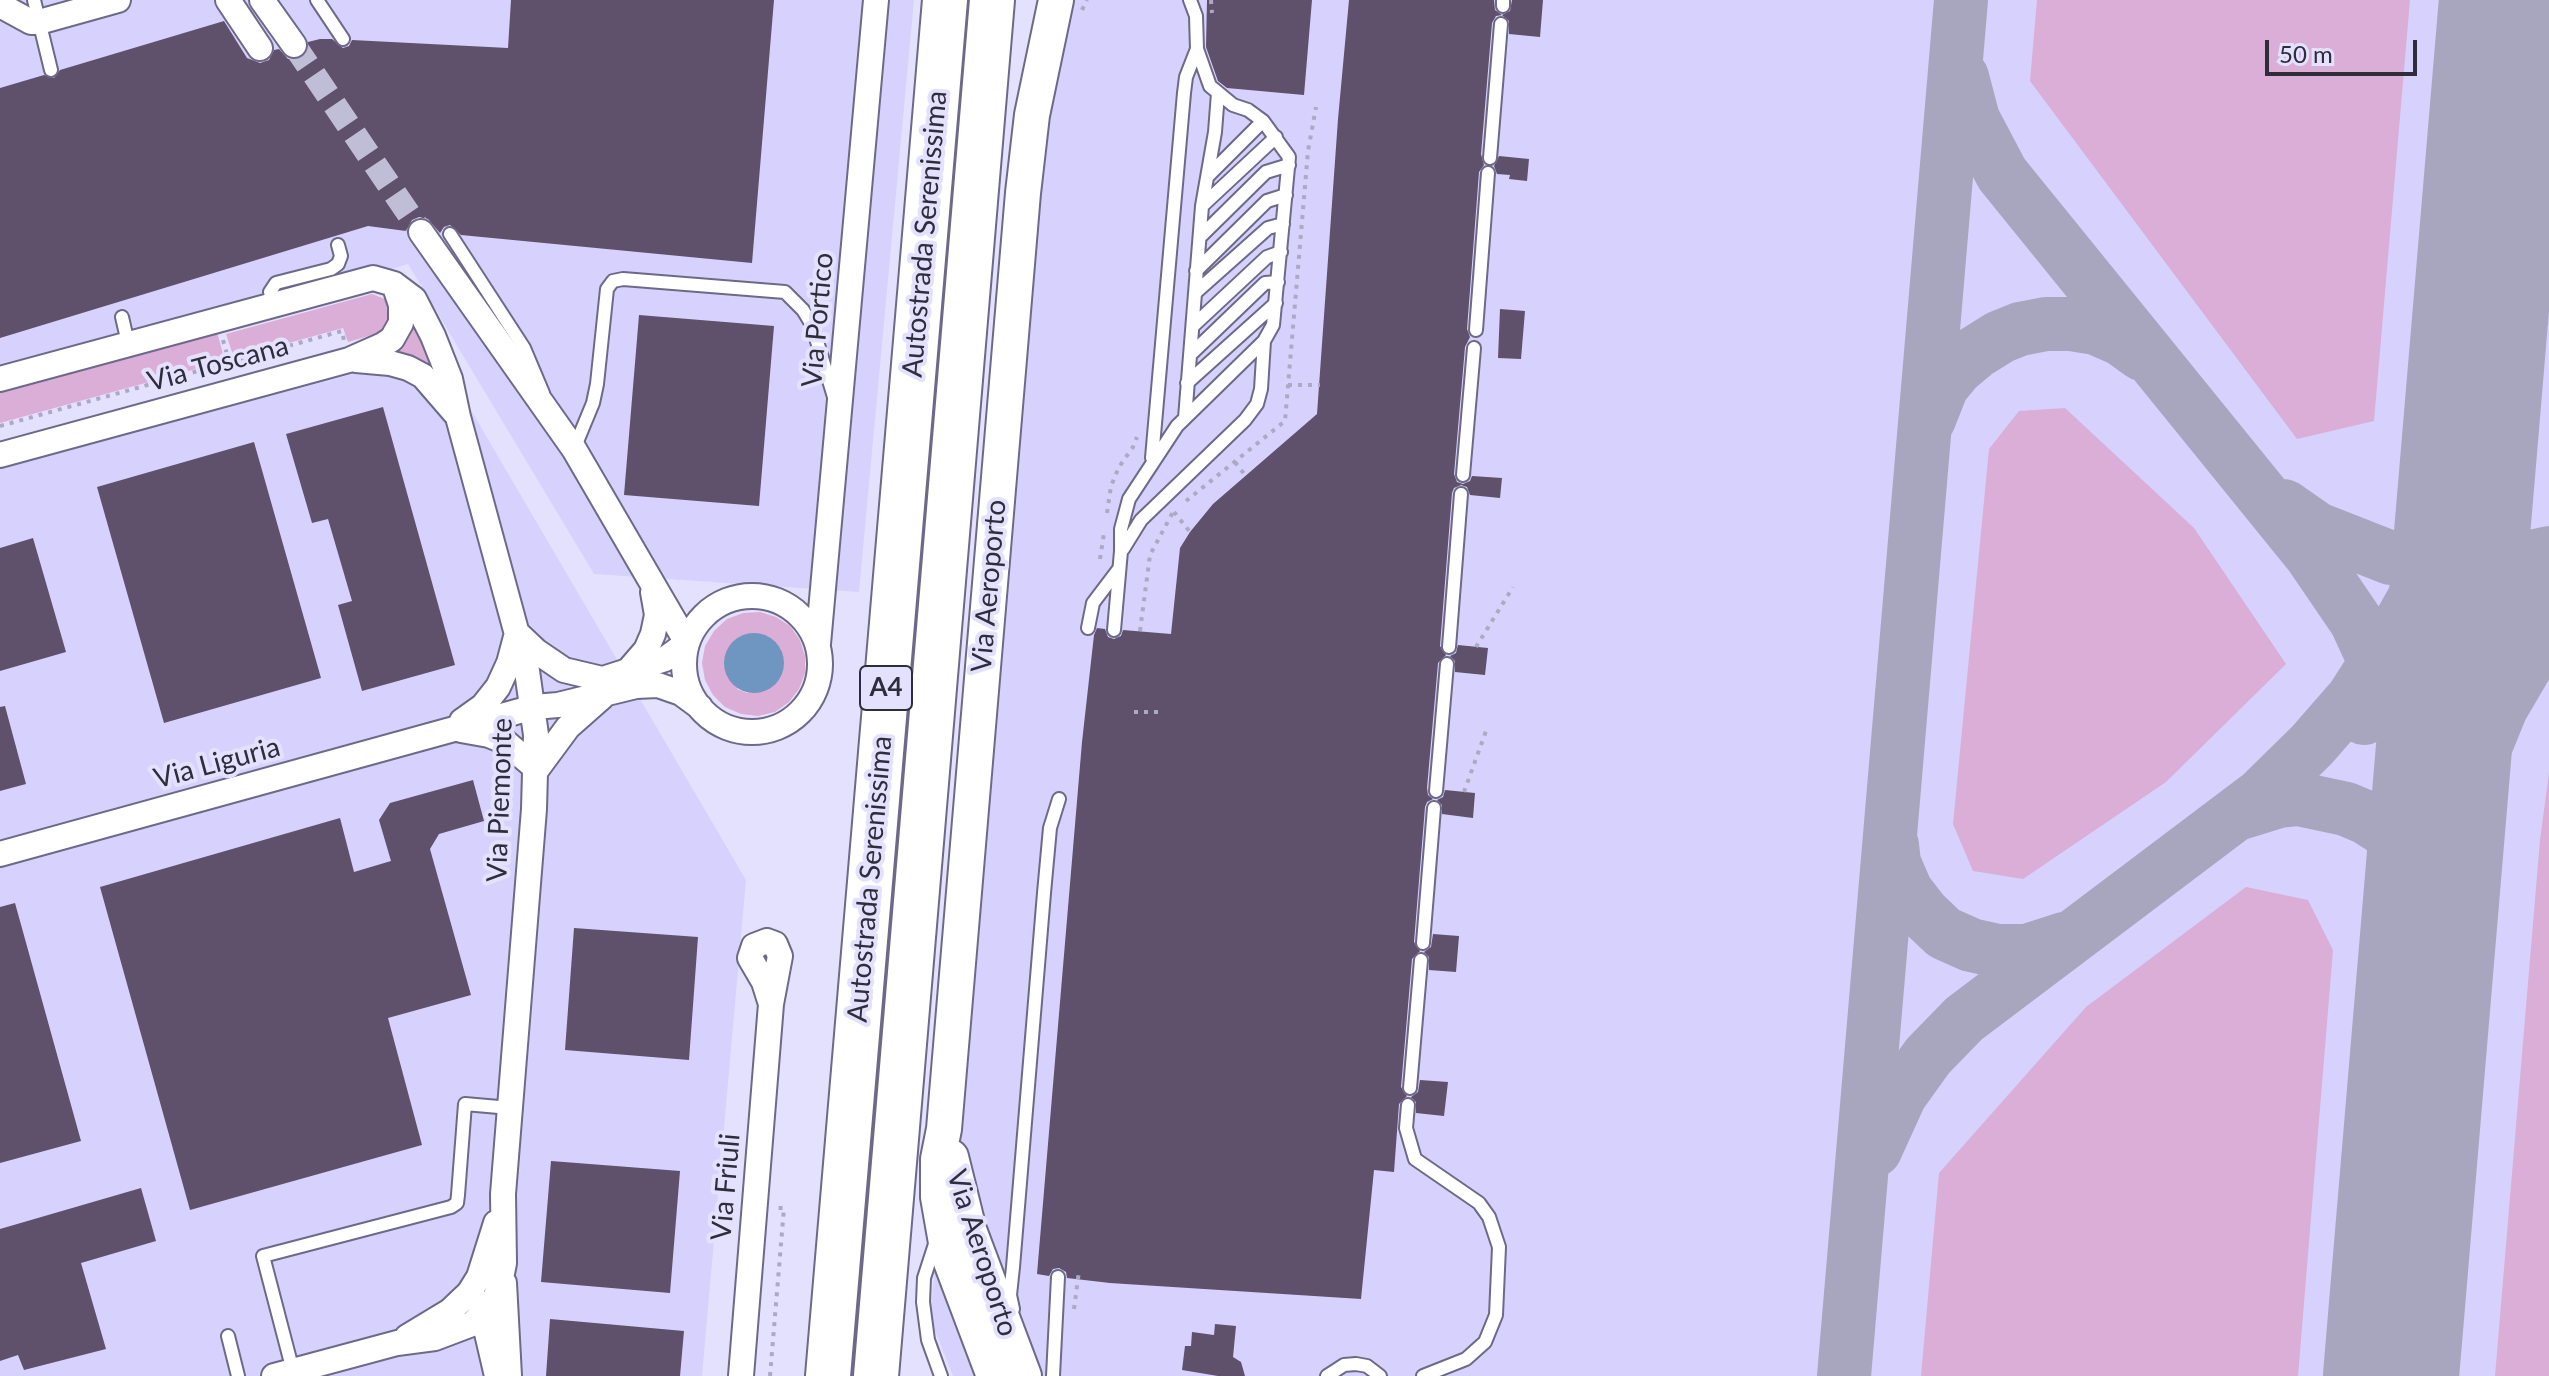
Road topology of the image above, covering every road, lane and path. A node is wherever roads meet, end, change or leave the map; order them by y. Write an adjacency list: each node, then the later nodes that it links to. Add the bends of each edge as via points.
1 (118, 0): 13 (street)
2 (228, 0): 19 (street)
3 (262, 0): 17 (street)
4 (317, 0): 16 (lane)
5 (876, 0): 58 (street, Via Portico)
6 (945, 0): 121 (highway, Autostrada Serenissima / A4)
7 (992, 0): 122 (highway, Autostrada Serenissima / A4)
8 (1056, 0): 18 (main road, Via Aeroporto)
9 (1071, 0): 18 (main road, Via Aeroporto)
10 (1190, 0): 20 (lane)
11 (1211, 0): 14 (path)
12 (0, 5): 13 (street, via 31,22)
13 (37, 11): 21 (lane)
14 (1212, 18)
15 (1501, 24): 25 (lane)
16 (343, 39)
17 (294, 45)
18 (1045, 45): 105 (main road, Via Aeroporto, via 1023,193)
19 (260, 48)
20 (1197, 49): 22 (lane, via 1210,86); 63 (lane, via 1184,93)
21 (51, 70)
22 (1218, 93): 23 (lane); 28 (lane)
23 (1263, 121): 24 (lane); 28 (lane)
24 (1276, 137): 26 (lane); 30 (lane)
25 (1490, 158)
26 (1289, 165): 29 (lane); 34 (lane, via 1266,172)
27 (1488, 173): 45 (lane)
28 (1208, 176): 30 (lane)
29 (1286, 195): 31 (lane); 37 (lane, via 1267,201)
30 (1202, 206): 34 (lane)
31 (1283, 224): 36 (lane); 40 (lane, via 1268,228)
32 (421, 232): 56 (street)
33 (450, 234): 56 (lane, via 524,348)
34 (1200, 237): 37 (lane)
35 (338, 245): 41 (lane, via 338,264 276,283 270,292)
36 (1281, 252): 38 (lane); 44 (lane, via 1267,257)
37 (1196, 271): 40 (lane)
38 (1278, 282): 42 (lane); 50 (lane, via 1265,283)
39 (394, 284): 41 (street, via 363,280); 49 (street, Via Toscana, via 401,305 398,331 383,345); 55 (street, Via Piemonte, via 414,299 433,336)
40 (1195, 293): 44 (lane)
41 (273, 303): 47 (street)
42 (1276, 303): 46 (lane); 52 (lane)
43 (122, 317): 47 (lane)
44 (1193, 326): 50 (lane)
45 (1476, 330)
46 (1264, 341): 57 (lane); 72 (lane, via 1257,404 1141,520)
47 (128, 343): 51 (street)
48 (1474, 348): 66 (lane)
49 (347, 353): 55 (street, Via Piemonte, via 423,376); 59 (path, via 342,331); 62 (street, Via Toscana)
50 (1190, 355): 52 (lane)
51 (0, 379)
52 (1187, 383): 57 (lane)
53 (1288, 385): 54 (path)
54 (1320, 385)
55 (458, 417): 79 (street, Via Piemonte)
56 (552, 418): 61 (street)
57 (1185, 418): 63 (lane)
58 (840, 419): 61 (lane, via 812,325 785,292 623,279 607,289 597,384); 81 (street, Via Portico)
59 (0, 426)
60 (1138, 435): 69 (path, via 1111,486)
61 (574, 449): 75 (street)
62 (0, 455)
63 (1151, 461): 72 (lane, via 1123,516)
64 (1235, 462): 65 (path)
65 (1245, 475)
66 (1463, 475)
67 (1461, 494): 82 (lane)
68 (1174, 512): 70 (path)
69 (1106, 518)
70 (1190, 532)
71 (1104, 534): 73 (path)
72 (1121, 551): 74 (lane)
73 (1100, 559)
74 (1119, 567): 77 (lane, via 1093,603); 78 (lane)
75 (652, 585): 80 (street); 85 (street, via 657,615 653,634)
76 (1513, 587): 83 (path)
77 (1088, 628)
78 (1114, 630)
79 (517, 633): 86 (street, Via Liguria, via 564,670); 87 (street, Via Piemonte); 91 (street, Via Liguria, via 498,687)
80 (687, 643): 81 (street, via 708,612 746,596 790,607); 85 (street, Via Liguria, via 665,659); 88 (street, via 685,677)
81 (818, 644): 88 (street, via 817,686 804,708 784,724 750,732 729,728)
82 (1449, 647)
83 (1476, 647)
84 (1447, 664): 94 (lane)
85 (627, 672): 86 (street, Via Liguria)
86 (604, 686): 87 (street, Via Liguria, via 558,705); 88 (street, Via Liguria, via 658,685); 93 (street, Via Liguria)
87 (534, 707): 91 (street, Via Liguria); 93 (street, Via Piemonte)
88 (700, 707)
89 (1134, 712): 90 (path)
90 (1164, 712)
91 (451, 730): 93 (street, Via Liguria, via 504,741); 98 (street, Via Liguria)
92 (1486, 731): 95 (path)
93 (537, 769): 104 (street, Via Piemonte)
94 (1436, 791)
95 (1464, 792)
96 (1059, 799): 126 (lane, via 1050,828 1010,1295)
97 (1434, 808): 99 (lane)
98 (0, 854)
99 (1423, 943)
100 (1421, 960): 102 (lane)
101 (771, 1004): 119 (street, Via Friuli)
102 (1410, 1088)
103 (1408, 1105): 130 (lane, via 1406,1128 1415,1159 1479,1203 1499,1247 1496,1315 1485,1342 1466,1359)
104 (510, 1108): 106 (street, Via Piemonte); 115 (lane, via 465,1104 457,1203 451,1207 263,1256)
105 (944, 1129): 108 (main road, Via Aeroporto); 125 (main road, Via Aeroporto, via 969,1230)
106 (503, 1194): 109 (street, Via Piemonte); 110 (street, Via Piemonte)
107 (769, 1207): 120 (path, via 784,1208)
108 (939, 1241): 123 (lane, via 922,1291 928,1340); 124 (main road, Via Aeroporto)
109 (504, 1263): 112 (street, Via Piemonte, via 499,1289); 118 (street)
110 (479, 1277): 112 (street); 114 (street, Via Piemonte, via 450,1311)
111 (1058, 1277): 127 (lane)
112 (482, 1315): 114 (street, Via Piemonte, via 456,1332); 117 (street)
113 (228, 1336): 116 (lane)
114 (397, 1343): 115 (street, Via Piemonte)
115 (284, 1373)
116 (238, 1376)
117 (497, 1376)
118 (509, 1376)
119 (741, 1376)
120 (770, 1376)
121 (828, 1376)
122 (876, 1376)
123 (941, 1376)
124 (994, 1376)
125 (1024, 1376)
126 (1037, 1376)
127 (1053, 1376)
128 (1327, 1376): 129 (lane, via 1356,1364)
129 (1380, 1376)
130 (1423, 1376)

